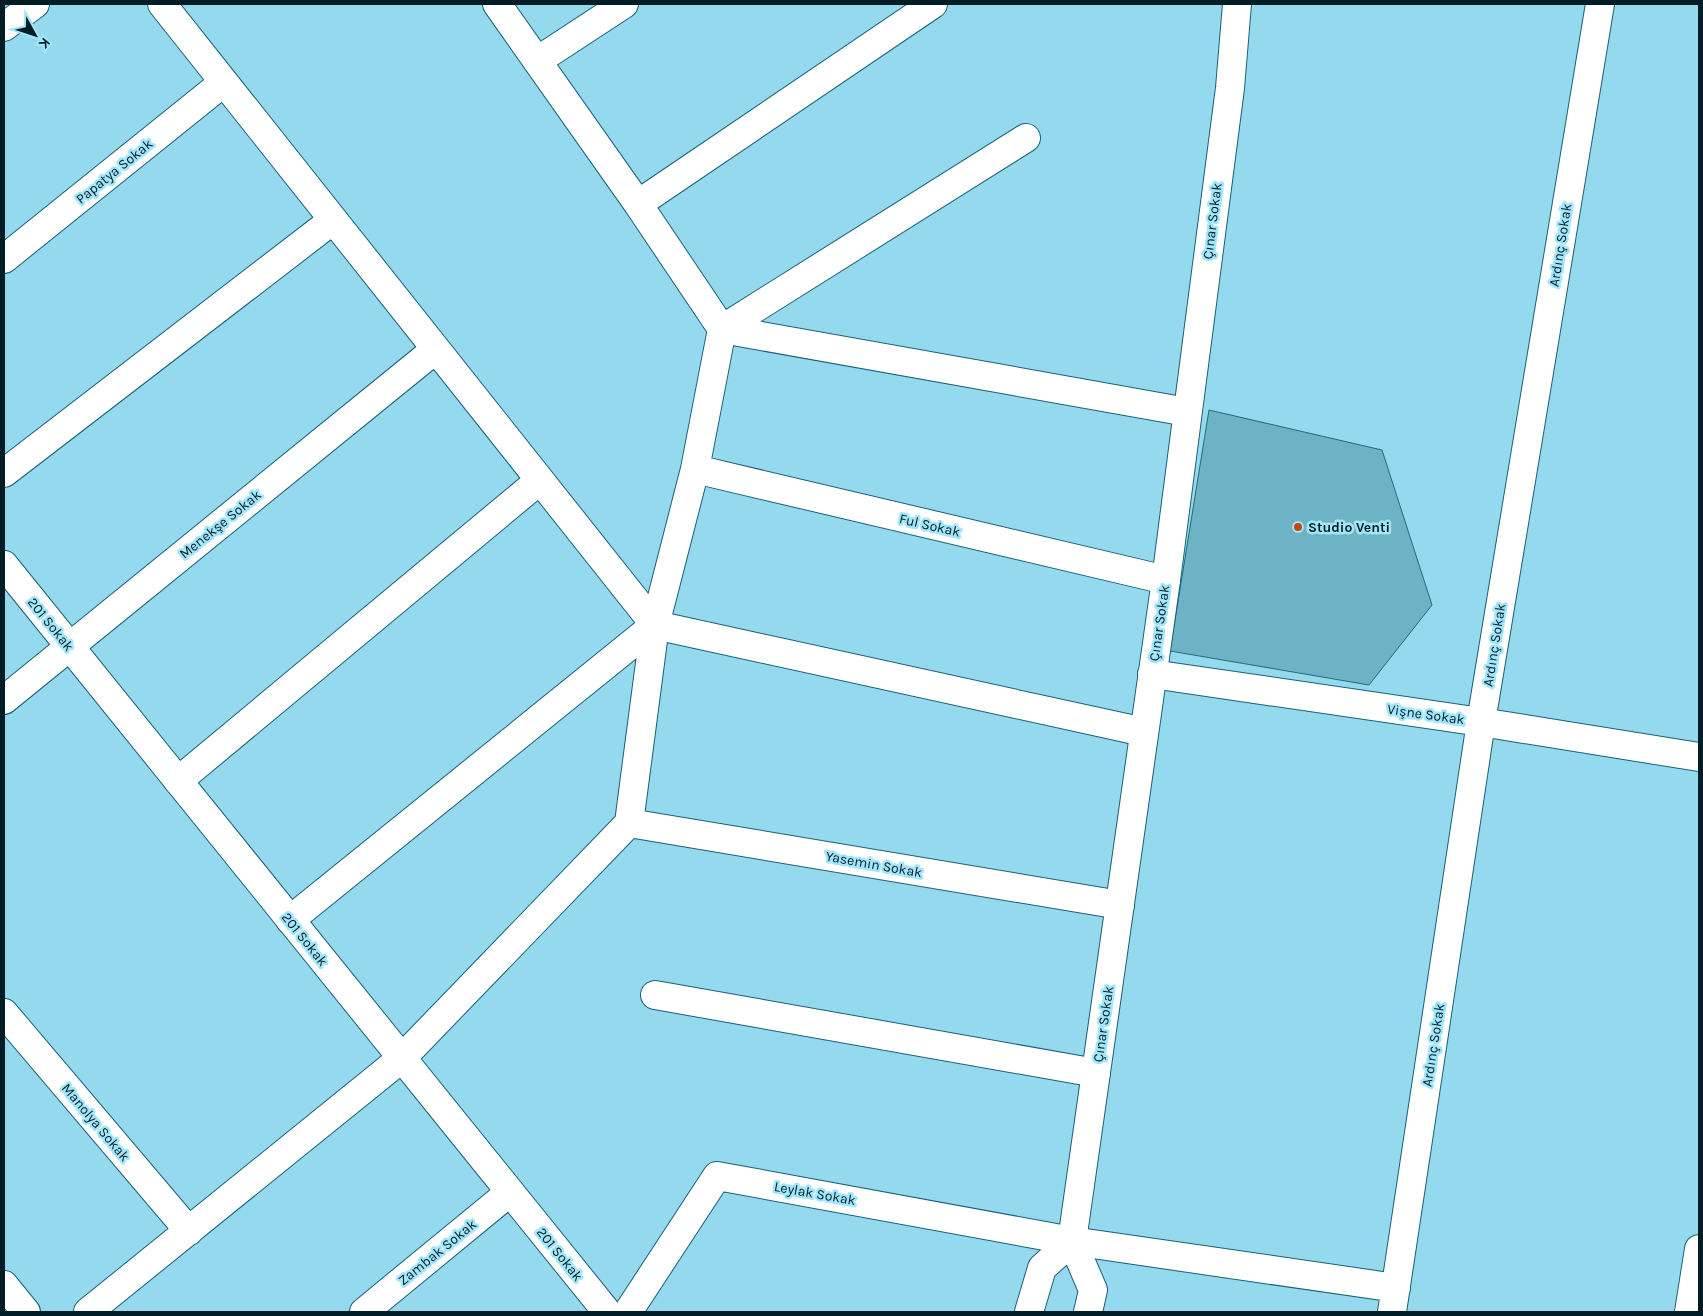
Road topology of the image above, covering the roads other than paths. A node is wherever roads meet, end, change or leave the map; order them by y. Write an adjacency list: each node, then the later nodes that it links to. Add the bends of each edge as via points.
1 (35, 4): 8 (street)
2 (162, 4): 10 (street)
3 (497, 4): 9 (street)
4 (624, 4): 9 (street)
5 (933, 4): 12 (street)
6 (1237, 4): 17 (street, Çınar Sokak, via 1230,88)
7 (1600, 4): 27 (street, Ardınç Sokak)
8 (4, 28)
9 (537, 61): 12 (street)
10 (224, 82): 13 (street); 14 (street, Papatya Sokak)
11 (1026, 138): 15 (street)
12 (638, 204): 15 (street)
13 (333, 220): 16 (street); 19 (street)
14 (4, 259)
15 (722, 329): 17 (street); 18 (street)
16 (436, 349): 20 (street); 24 (street, Menekşe Sokak)
17 (1187, 412): 22 (street, Çınar Sokak)
18 (695, 470): 22 (street, Ful Sokak); 23 (street)
19 (4, 473)
20 (540, 480): 23 (street); 30 (street)
21 (4, 565): 24 (street, 201 Sokak)
22 (1166, 580): 25 (street, Çınar Sokak)
23 (655, 626): 28 (street); 31 (street); 33 (street)
24 (69, 646): 26 (street, Menekşe Sokak); 30 (street, 201 Sokak)
25 (1152, 674): 27 (street, Vişne Sokak); 28 (street, Çınar Sokak)
26 (4, 700)
27 (1481, 722): 29 (street, Vişne Sokak); 43 (street, Ardınç Sokak)
28 (1144, 732): 32 (street, Çınar Sokak)
29 (1699, 757)
30 (178, 781): 33 (street, 201 Sokak)
31 (629, 823): 32 (street, Yasemin Sokak); 36 (street)
32 (1120, 905): 37 (street, Çınar Sokak)
33 (290, 920): 36 (street, 201 Sokak)
34 (655, 995): 37 (street)
35 (4, 1013): 39 (street, Manolya Sokak)
36 (402, 1058): 38 (street, 201 Sokak); 39 (street)
37 (1096, 1073): 40 (street, Çınar Sokak)
38 (510, 1192): 46 (street, Zambak Sokak); 47 (street, 201 Sokak)
39 (189, 1231): 45 (street)
40 (1072, 1240): 43 (street); 48 (street, Leylak Sokak, via 718,1176); 49 (street, via 1042,1268); 50 (street, via 1093,1290)
41 (1699, 1249): 51 (street)
42 (4, 1285): 44 (street)
43 (1394, 1300)
44 (26, 1312)
45 (88, 1312)
46 (364, 1312)
47 (607, 1312)
48 (628, 1312)
49 (1028, 1312)
50 (1088, 1312)
51 (1689, 1312)

